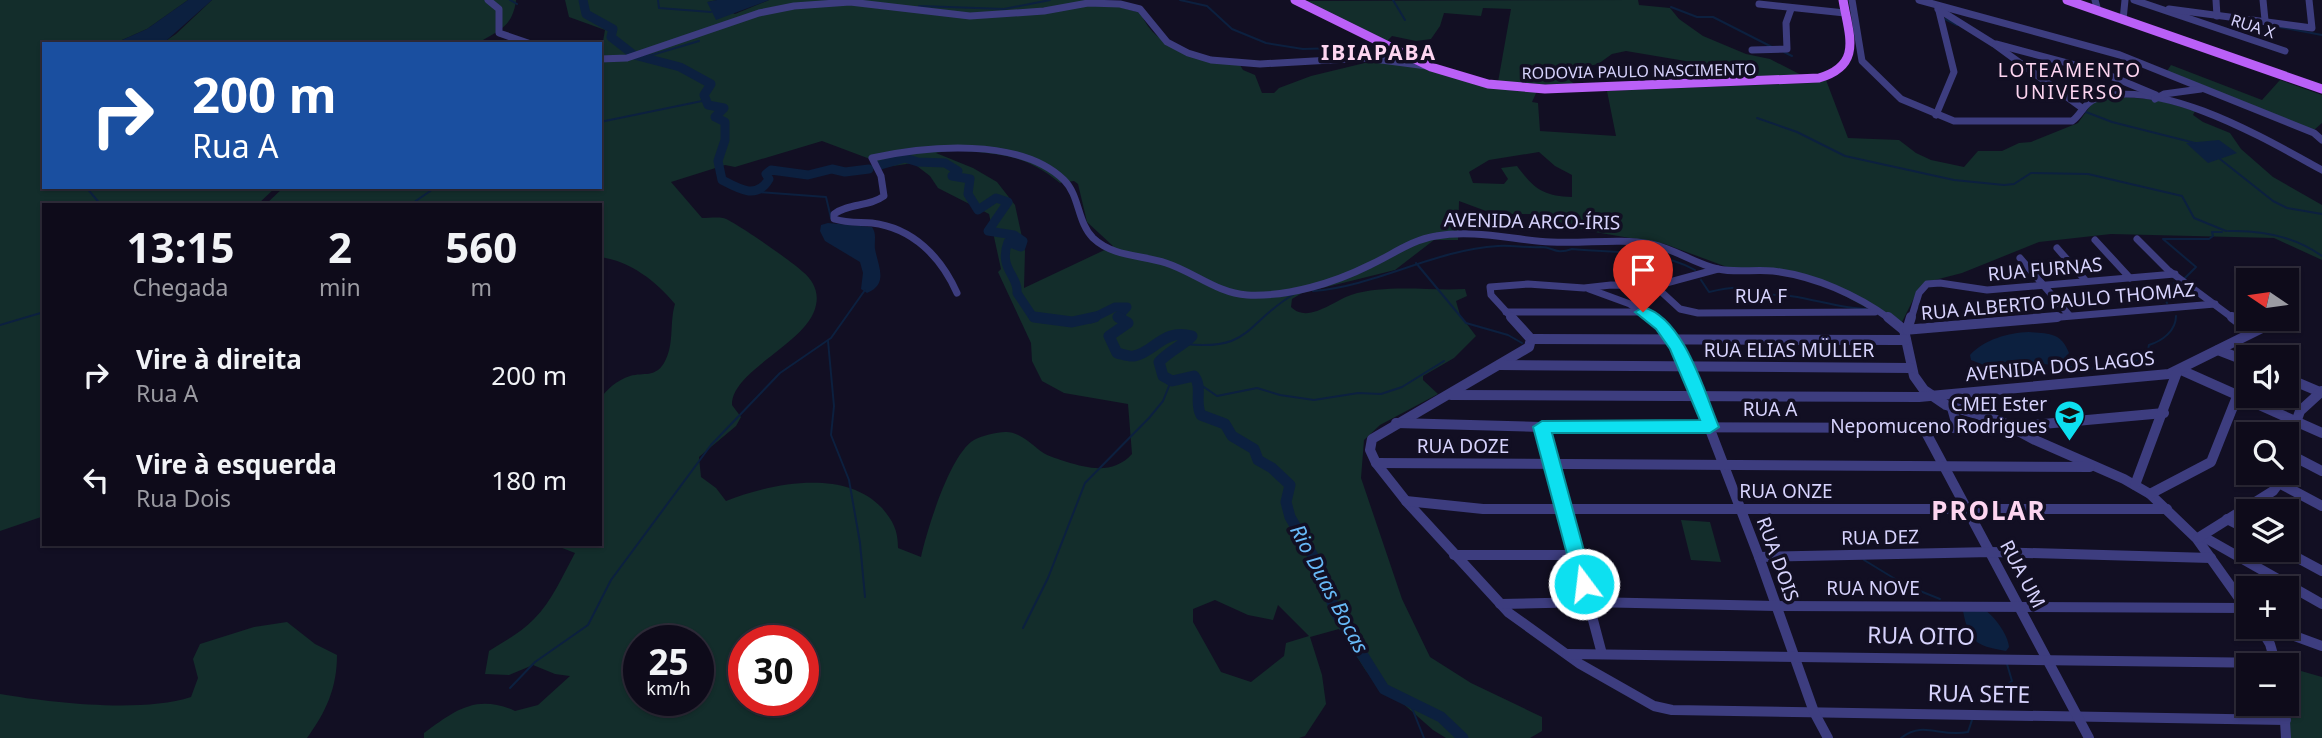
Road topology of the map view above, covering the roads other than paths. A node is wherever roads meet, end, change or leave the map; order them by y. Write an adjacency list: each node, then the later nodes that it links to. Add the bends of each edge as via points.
1 (488, 0): 24 (street, via 499,9 499,33)
2 (1296, 0): 29 (main road, RODOVIA PAULO NASCIMENTO)
3 (1843, 0): 19 (main road, RODOVIA PAULO NASCIMENTO)
4 (1852, 0): 23 (street)
5 (1919, 0): 15 (street)
6 (2067, 0): 18 (main road)
7 (2095, 0): 18 (street)
8 (2125, 0): 21 (street)
9 (2133, 0): 17 (street, RUA X)
10 (2169, 0): 17 (street)
11 (2216, 0): 20 (street)
12 (2263, 0): 22 (street)
13 (2309, 0): 22 (street, via 2314,27)
14 (1759, 4): 16 (street)
15 (1938, 7): 25 (street); 30 (street, via 2112,52); 34 (street, via 1954,72)
16 (1791, 9): 19 (street); 26 (street, via 1786,23 1787,49)
17 (2168, 10): 20 (street); 27 (street, RUA X)
18 (2098, 11): 21 (main road)
19 (1844, 13): 23 (main road, RODOVIA PAULO NASCIMENTO)
20 (2217, 16): 22 (street)
21 (2123, 20): 31 (main road)
22 (2265, 20)
23 (1852, 27): 29 (main road, RODOVIA PAULO NASCIMENTO, via 1847,65 1836,75 1814,80 1532,88 1474,81); 34 (street, via 1862,61 1901,99)
24 (525, 42)
25 (1994, 44): 32 (street, via 2101,72); 33 (street)
26 (1752, 50)
27 (2285, 51)
28 (602, 59): 29 (street, via 627,58 759,13 794,6 850,2 970,16 1111,3 1137,7 1167,42 1213,60 1368,58)
29 (1431, 66)
30 (2203, 89): 32 (street); 35 (street)
31 (2322, 89)
32 (2156, 97): 33 (street, via 2105,96); 37 (street, via 2237,123)
33 (2082, 108): 34 (street, via 2076,120 2070,121 1954,121)
34 (1936, 115)
35 (2318, 132): 36 (street)
36 (2322, 140)
37 (2322, 170)
38 (2137, 239): 43 (street)
39 (2095, 240): 44 (street)
40 (2057, 248): 45 (street)
41 (2020, 258): 46 (street)
42 (1718, 270): 47 (street); 49 (street, AVENIDA ARCO-ÍRIS, via 1667,248 1629,240 1565,242 1460,235 1403,245 1366,267 1324,282 1259,296 1231,293 1167,263 1110,250 1098,242 1084,228 1065,180 1047,166 956,149 927,148 872,158 884,196 874,203 841,208 834,219 890,227 924,244); 53 (street, AVENIDA ARCO-ÍRIS, via 1805,277)
43 (2175, 274): 44 (street, RUA FURNAS); 50 (street)
44 (2130, 278): 45 (street, RUA FURNAS)
45 (2086, 281): 46 (street, RUA FURNAS)
46 (2043, 284): 54 (street); 56 (street, RUA FURNAS, via 1987,290 1927,284 1919,293)
47 (1655, 286): 48 (street); 53 (street, RUA F, via 1680,309 1698,313)
48 (1584, 288): 51 (street, via 1528,284 1490,288); 52 (street, RUA DOIS)
49 (957, 293)
50 (2215, 304): 54 (street, RUA ALBERTO PAULO THOMAZ); 55 (street)
51 (1506, 312): 52 (street); 57 (street)
52 (1643, 312): 58 (street, RUA DOIS)
53 (1877, 312): 56 (street, AVENIDA ARCO-ÍRIS)
54 (2069, 315): 56 (street, RUA ALBERTO PAULO THOMAZ)
55 (2252, 332): 59 (street, AVENIDA DOS LAGOS)
56 (1906, 333): 58 (street, RUA ALBERTO PAULO THOMAZ); 63 (street)
57 (1531, 339): 58 (street, RUA ALBERTO PAULO THOMAZ); 61 (street, via 1529,346)
58 (1672, 339): 62 (street, RUA DOIS)
59 (2218, 350): 60 (street); 64 (street, AVENIDA DOS LAGOS)
60 (2236, 357)
61 (1500, 365): 62 (street, RUA ELIAS MÜLLER); 68 (street)
62 (1687, 367): 63 (street, RUA ELIAS MÜLLER); 70 (street, RUA DOIS)
63 (1911, 368): 69 (street)
64 (2179, 371): 67 (street); 69 (street, AVENIDA DOS LAGOS); 74 (street)
65 (2299, 383): 66 (street)
66 (2321, 391): 75 (street)
67 (2236, 393)
68 (1448, 395): 70 (street, AVENIDA DOS LAGOS); 77 (street)
69 (1931, 395): 70 (street, AVENIDA DOS LAGOS); 72 (street)
70 (1699, 397): 79 (street, RUA DOIS)
71 (2236, 399): 93 (street, via 2211,462)
72 (1952, 408): 80 (street, RUA A, via 1956,427); 81 (street)
73 (2270, 408): 75 (street)
74 (2164, 413): 81 (street); 90 (street)
75 (2296, 419): 76 (street); 82 (street)
76 (2295, 422)
77 (1396, 423): 78 (street, RUA A); 84 (street, via 1372,439 1370,450)
78 (1542, 427): 79 (street, RUA A); 85 (street)
79 (1710, 427): 80 (street, RUA A); 86 (street, RUA DOIS)
80 (1923, 427): 87 (street, RUA UM)
81 (2011, 427): 88 (street)
82 (2322, 433)
83 (2299, 457): 89 (street)
84 (1376, 463): 85 (street, RUA DOZE); 94 (street)
85 (1552, 464): 86 (street, RUA DOZE); 96 (street)
86 (1724, 464): 87 (street, RUA DOZE); 97 (street, RUA DOIS)
87 (1944, 464): 88 (street, RUA DOZE); 98 (street, RUA UM)
88 (2095, 467): 90 (street)
89 (2322, 471)
90 (2135, 485): 93 (street)
91 (2276, 485): 100 (street)
92 (2292, 485): 95 (street)
93 (2150, 494): 99 (street)
94 (1406, 501): 96 (street, RUA ONZE, via 1464,509); 104 (street)
95 (2322, 506)
96 (1565, 508): 97 (street, RUA ONZE); 105 (street)
97 (1741, 508): 98 (street, RUA ONZE); 106 (street, RUA DOIS)
98 (1968, 508): 99 (street, RUA ONZE); 103 (street, RUA UM)
99 (2166, 509): 102 (street)
100 (2227, 519): 101 (street); 102 (street)
101 (2236, 524)
102 (2199, 537): 107 (street); 113 (street)
103 (1992, 552): 106 (street, RUA DEZ); 107 (street, RUA DEZ); 114 (street, RUA UM)
104 (1454, 555): 105 (street); 112 (street)
105 (1576, 555): 111 (street)
106 (1759, 557): 115 (street, RUA DOIS)
107 (2211, 558): 110 (street)
108 (2299, 559): 109 (street)
109 (2322, 571)
110 (2236, 593)
111 (1589, 602): 112 (street, RUA NOVE); 115 (street, RUA NOVE); 120 (street)
112 (1500, 604): 119 (street)
113 (2322, 604)
114 (2019, 605): 115 (street, RUA NOVE); 116 (street, RUA NOVE); 122 (street, RUA UM)
115 (1776, 606): 121 (street, RUA DOIS)
116 (2236, 610)
117 (2299, 638): 118 (street)
118 (2322, 646)
119 (1565, 654): 120 (street, RUA OITO); 124 (street, RUA SETE, via 1654,706)
120 (1602, 654): 121 (street, RUA OITO)
121 (1794, 655): 122 (street, RUA OITO); 124 (street, RUA DOIS)
122 (2048, 659): 123 (street, RUA OITO); 125 (street, RUA UM)
123 (2236, 663)
124 (1814, 712): 125 (street, RUA SETE); 128 (street, RUA DOIS)
125 (2078, 716): 127 (street, RUA SETE); 129 (street, RUA UM)
126 (2286, 716): 127 (street)
127 (2286, 720): 130 (street)
128 (1828, 738)
129 (2089, 738)
130 (2286, 738)

